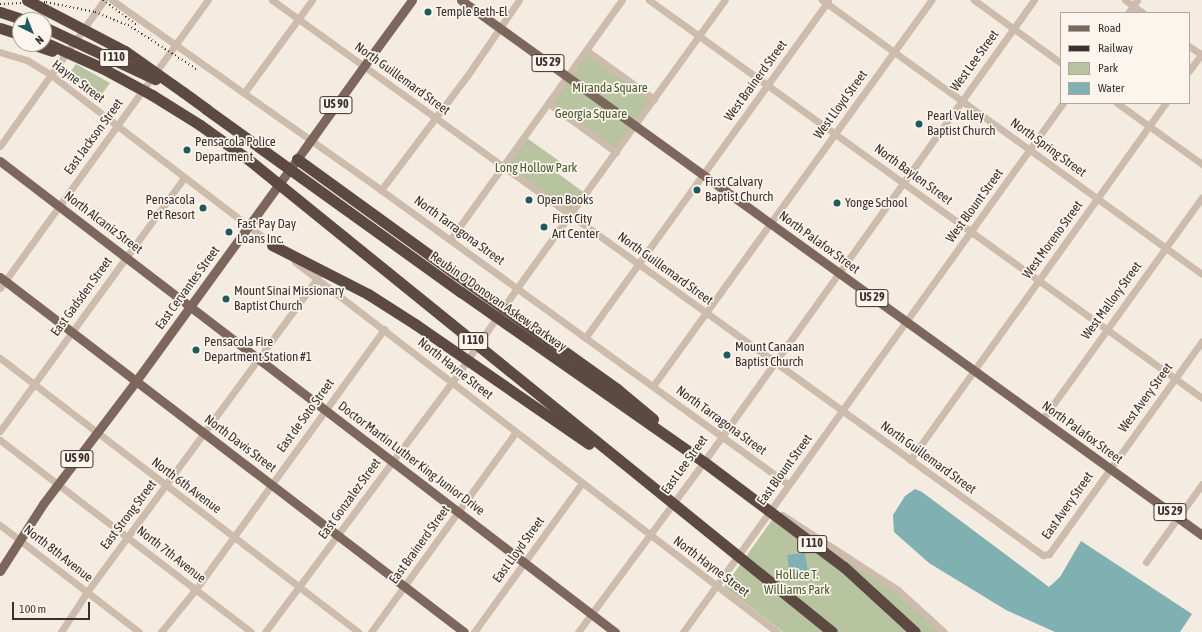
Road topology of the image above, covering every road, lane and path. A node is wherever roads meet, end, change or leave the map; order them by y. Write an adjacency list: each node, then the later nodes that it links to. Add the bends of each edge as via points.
1 (27, 0): 46 (highway, bridge, via 125,51)
2 (104, 0): 43 (street)
3 (112, 0): 32 (street, North Tarragona Street)
4 (208, 0): 32 (street, East Jackson Street)
5 (272, 0): 23 (street, North Guillemard Street)
6 (312, 0): 23 (street)
7 (412, 0): 62 (main road, East Cervantes Street / US 90, bridge)
8 (461, 0): 25 (main road, North Palafox Street / US 29)
9 (519, 0): 25 (street)
10 (622, 0): 35 (street)
11 (649, 0): 30 (street, North Baylen Street)
12 (726, 0): 30 (street, East Gonzalez Street)
13 (931, 0): 38 (street, West Lloyd Street)
14 (974, 0): 26 (street)
15 (1034, 0): 26 (street, West Lee Street)
16 (1125, 0): 18 (street)
17 (826, 1): 38 (street, North Spring Street); 45 (street, West Brainerd Street)
18 (1135, 3): 20 (street); 21 (street)
19 (0, 12): 22 (highway)
20 (1129, 12)
21 (1142, 12)
22 (12, 16)
23 (298, 19): 47 (street); 54 (street, North Guillemard Street)
24 (0, 28): 28 (highway)
25 (499, 28): 44 (main road, North Palafox Street / US 29); 54 (street, via 467,76)
26 (1013, 28): 40 (street); 49 (street, West Lee Street)
27 (52, 31): 46 (highway, Reubin O'Donovan Askew Parkway / I 110, bridge)
28 (12, 32)
29 (0, 35): 31 (highway)
30 (699, 36): 45 (street, North Baylen Street); 48 (street, East Gonzalez Street)
31 (12, 39)
32 (176, 45): 47 (street, North Tarragona Street); 55 (street, East Jackson Street)
33 (52, 46): 41 (highway, bridge)
34 (1190, 47): 39 (street)
35 (586, 50): 44 (street); 48 (street)
36 (52, 51): 41 (highway, bridge)
37 (0, 52): 43 (street, Hayne Street, via 27,60)
38 (894, 52): 49 (street, North Spring Street); 58 (street, West Lloyd Street)
39 (1202, 54): 42 (street)
40 (1060, 62)
41 (102, 68): 129 (highway, I 110, bridge, via 189,117 249,160)
42 (1190, 70)
43 (51, 75): 55 (street, Hayne Street); 59 (street)
44 (567, 77): 50 (street); 56 (main road, North Palafox Street / US 29)
45 (767, 85): 58 (street, North Baylen Street); 66 (street, West Brainerd Street)
46 (183, 92): 117 (highway, Reubin O'Donovan Askew Parkway / I 110, bridge)
47 (244, 93): 69 (street, North Tarragona Street)
48 (654, 99): 56 (street, East Gonzalez Street)
49 (962, 101): 60 (street, North Spring Street); 68 (street, West Lee Street)
50 (548, 103): 61 (street); 65 (street)
51 (1062, 104): 60 (street, West Blount Street)
52 (1118, 104): 57 (street)
53 (1165, 104): 57 (street, West Moreno Street)
54 (434, 117): 65 (street, North Guillemard Street); 69 (street)
55 (117, 126): 67 (street, North Hayne Street); 72 (street, East Jackson Street)
56 (635, 126): 61 (street, East Gonzalez Street); 66 (main road, North Palafox Street / US 29)
57 (1149, 126): 64 (street); 71 (street, West Moreno Street)
58 (835, 134): 68 (street, North Baylen Street); 74 (street, West Lloyd Street)
59 (0, 146)
60 (1030, 150): 71 (street, North Spring Street); 76 (street, West Blount Street)
61 (616, 152): 73 (street, East Gonzalez Street)
62 (300, 155): 75 (main road, East Cervantes Street / US 90); 117 (highway, bridge, via 617,389)
63 (0, 161): 72 (main road, North Alcaniz Street)
64 (1202, 164)
65 (502, 166): 73 (street, North Guillemard Street); 77 (street)
66 (703, 175): 74 (main road, North Palafox Street / US 29); 81 (street)
67 (184, 178): 75 (street, North Hayne Street); 80 (street, East Gadsden Street)
68 (902, 183): 76 (street, North Baylen Street); 82 (street, West Lee Street)
69 (381, 190): 77 (street, North Tarragona Street)
70 (1202, 197): 79 (street, West Mallory Street)
71 (1098, 199): 79 (street, North Spring Street); 85 (street, West Moreno Street)
72 (59, 206): 80 (main road, North Alcaniz Street); 86 (street, East Jackson Street)
73 (570, 215): 81 (street, North Guillemard Street); 87 (street, East Gonzalez Street)
74 (770, 224): 82 (main road, North Palafox Street / US 29); 89 (street)
75 (248, 227): 78 (street, North Hayne Street); 88 (main road, East Cervantes Street / US 90)
76 (971, 232): 85 (street, North Baylen Street); 90 (street, West Blount Street)
77 (450, 240): 87 (street, North Tarragona Street)
78 (272, 245): 84 (street, North Hayne Street); 129 (highway, bridge, via 368,294 415,324 571,431 666,504)
79 (1165, 247): 83 (street, North Spring Street); 92 (street, West Mallory Street)
80 (126, 257): 88 (main road, North Alcaniz Street); 93 (street, East Gadsden Street)
81 (638, 264): 89 (street, North Guillemard Street); 94 (street)
82 (838, 273): 90 (main road, North Palafox Street / US 29); 98 (street, East Lee Street)
83 (1202, 274)
84 (318, 278): 91 (street, North Hayne Street); 97 (street, East Strong Street)
85 (1039, 281): 92 (street, North Baylen Street); 99 (street, West Moreno Street)
86 (2, 282): 93 (main road, North Davis Street)
87 (516, 288): 94 (street, North Tarragona Street); 102 (street, East Gonzalez Street)
88 (190, 307): 97 (main road, Doctor Martin Luther King Junior Drive); 101 (main road, East Cervantes Street / US 90)
89 (706, 313): 98 (street, North Guillemard Street); 104 (street)
90 (906, 322): 99 (main road, North Palafox Street / US 29); 107 (street, East Blount Street)
91 (384, 329): 102 (street, North Hayne Street); 106 (street, East de Soto Street)
92 (1106, 330): 100 (street, North Baylen Street); 108 (street, West Mallory Street)
93 (72, 332): 101 (main road, North Davis Street); 103 (street, East Gadsden Street)
94 (585, 338): 104 (street, North Tarragona Street)
95 (1202, 341): 100 (street, West Avery Street)
96 (0, 358): 103 (street, North 6th Avenue)
97 (260, 359): 106 (main road, Doctor Martin Luther King Junior Drive); 112 (street, East Strong Street)
98 (774, 362): 107 (street, North Guillemard Street); 113 (street, East Lee Street)
99 (974, 371): 108 (main road, North Palafox Street / US 29); 115 (street, West Moreno Street)
100 (1175, 379): 105 (street, North Baylen Street); 118 (street, West Avery Street)
101 (136, 381): 110 (main road, East Cervantes Street / US 90); 112 (main road, North Davis Street)
102 (453, 381): 111 (street, North Hayne Street); 116 (street, East Gonzalez Street)
103 (34, 384): 109 (street, East Gadsden Street); 110 (street, North 6th Avenue)
104 (653, 386): 113 (street, North Tarragona Street)
105 (1202, 398)
106 (326, 410): 116 (main road, Doctor Martin Luther King Junior Drive); 122 (street, East de Soto Street)
107 (842, 411): 115 (street, North Guillemard Street); 123 (street, East Blount Street)
108 (1042, 420): 118 (main road, North Palafox Street / US 29)
109 (0, 431)
110 (97, 432): 120 (main road, East Cervantes Street / US 90); 124 (street, North 6th Avenue)
111 (516, 432): 119 (street, North Hayne Street); 126 (street, East Brainerd Street)
112 (205, 434): 122 (main road, North Davis Street); 124 (street, East Strong Street)
113 (721, 436): 117 (street, East Lee Street); 123 (street, North Tarragona Street)
114 (0, 440): 120 (street, North 7th Avenue)
115 (910, 460): 136 (street, North Guillemard Street)
116 (392, 461): 126 (main road, Doctor Martin Luther King Junior Drive); 132 (street, East Gonzalez Street)
117 (701, 466): 125 (street, via 715,463); 130 (street, East Lee Street); 160 (highway, Reubin O'Donovan Askew Parkway / I 110, bridge, via 844,567)
118 (1110, 469): 127 (main road, North Palafox Street / US 29); 136 (street, East Avery Street)
119 (582, 483): 130 (street, North Hayne Street); 138 (street, East Lloyd Street)
120 (58, 484): 133 (street, North 7th Avenue); 135 (main road, East Cervantes Street / US 90)
121 (1202, 484): 127 (street)
122 (271, 485): 132 (main road, North Davis Street); 134 (street, East de Soto Street)
123 (789, 485): 125 (street, East Blount Street)
124 (166, 486): 133 (street, East Strong Street); 134 (street, North 6th Avenue)
125 (772, 508): 140 (street, East Blount Street); 161 (street, via 898,590)
126 (459, 512): 138 (main road, Doctor Martin Luther King Junior Drive); 142 (street, East Brainerd Street)
127 (1178, 517): 131 (main road, North Palafox Street / US 29); 137 (street)
128 (0, 525): 135 (street, North 8th Avenue)
129 (706, 530): 159 (highway, I 110, bridge)
130 (649, 534): 140 (street, North Hayne Street); 145 (street, East Lee Street)
131 (1202, 535)
132 (338, 536): 141 (street, East Gonzalez Street); 142 (main road, North Davis Street)
133 (128, 537): 143 (street, North 7th Avenue); 144 (street, East Strong Street)
134 (233, 537): 141 (street, North 6th Avenue); 143 (street, East de Soto Street)
135 (20, 540): 139 (main road, East Cervantes Street / US 90); 144 (street, North 8th Avenue)
136 (1046, 555)
137 (1146, 562)
138 (525, 563): 145 (main road, Doctor Martin Luther King Junior Drive); 154 (street, East Lloyd Street)
139 (0, 571)
140 (716, 586): 157 (street, East Blount Street); 158 (street, North Hayne Street)
141 (299, 587): 150 (street, East Gonzalez Street); 151 (street, North 6th Avenue)
142 (404, 587): 152 (street, East Brainerd Street); 153 (main road, North Davis Street)
143 (196, 589): 148 (street, East de Soto Street); 149 (street, North 7th Avenue)
144 (87, 592): 146 (street, East Strong Street); 147 (street, North 8th Avenue)
145 (592, 614): 155 (street, East Lee Street); 156 (main road, Doctor Martin Luther King Junior Drive)
146 (61, 632)
147 (140, 632)
148 (161, 632)
149 (251, 632)
150 (265, 632)
151 (358, 632)
152 (371, 632)
153 (464, 632)
154 (474, 632)
155 (578, 632)
156 (615, 632)
157 (683, 632)
158 (777, 632)
159 (832, 632)
160 (915, 632)
161 (944, 632)

